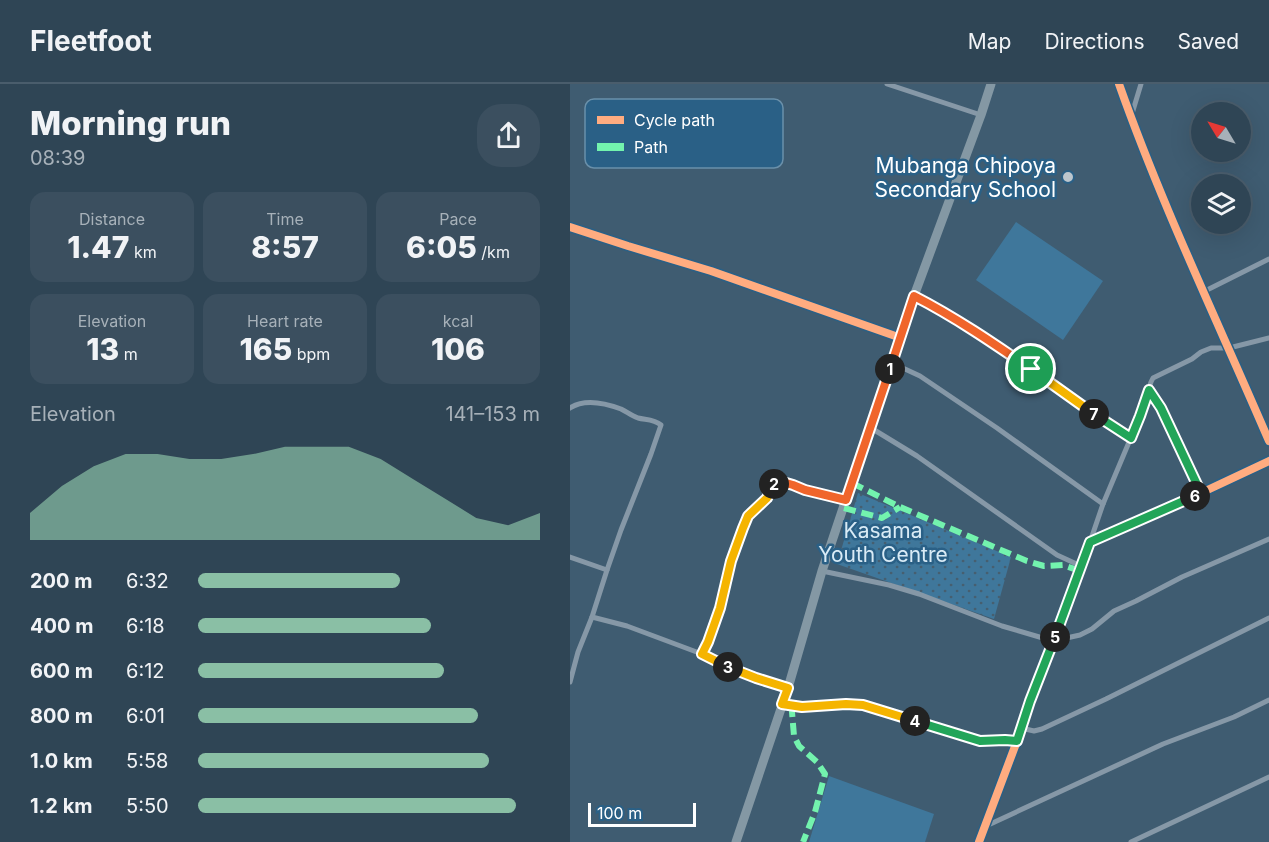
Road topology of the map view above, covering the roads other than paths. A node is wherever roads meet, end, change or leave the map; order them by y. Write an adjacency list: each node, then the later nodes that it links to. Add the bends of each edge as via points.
1 (887, 84): 5 (street)
2 (991, 84): 5 (main road)
3 (1119, 84): 6 (street)
4 (1141, 84): 6 (street)
5 (981, 115): 10 (main road)
6 (1131, 117): 9 (street)
7 (570, 227): 11 (street, via 711,271)
8 (1269, 259): 9 (street)
9 (1203, 292): 13 (street)
10 (914, 296): 11 (main road); 18 (street, via 990,341)
11 (901, 338): 14 (main road)
12 (1269, 338): 13 (street)
13 (1229, 348): 15 (street, via 1211,348 1157,375); 19 (street)
14 (892, 363): 17 (main road); 23 (street, via 920,376)
15 (1149, 390): 18 (street); 21 (street)
16 (570, 408): 28 (street, via 580,403 611,405 661,425)
17 (870, 429): 22 (main road); 27 (street, via 917,456 1057,555)
18 (1131, 438): 23 (street)
19 (1269, 441)
20 (1269, 461): 21 (street)
21 (1201, 493): 25 (street)
22 (846, 500): 29 (main road); 34 (street, via 776,480 767,498 748,516)
23 (1103, 504): 25 (street)
24 (1269, 539): 32 (street, via 1114,611 1092,629)
25 (1090, 542): 27 (street)
26 (570, 557): 28 (street)
27 (1082, 567): 32 (street)
28 (607, 570): 30 (street)
29 (822, 572): 32 (street, via 889,585); 37 (main road)
30 (592, 617): 33 (street); 34 (street)
31 (1269, 618): 40 (street, via 1042,729)
32 (1053, 641): 40 (street)
33 (578, 652): 35 (street); 36 (street)
34 (702, 654): 37 (street)
35 (570, 663)
36 (570, 682)
37 (788, 688): 39 (main road)
38 (1269, 700): 43 (street)
39 (782, 704): 41 (street, via 863,705 980,741); 44 (main road)
40 (1021, 728): 41 (street)
41 (1017, 741): 43 (street)
42 (1269, 777): 46 (street)
43 (985, 826): 45 (street)
44 (736, 842)
45 (979, 842)
46 (1131, 842)

